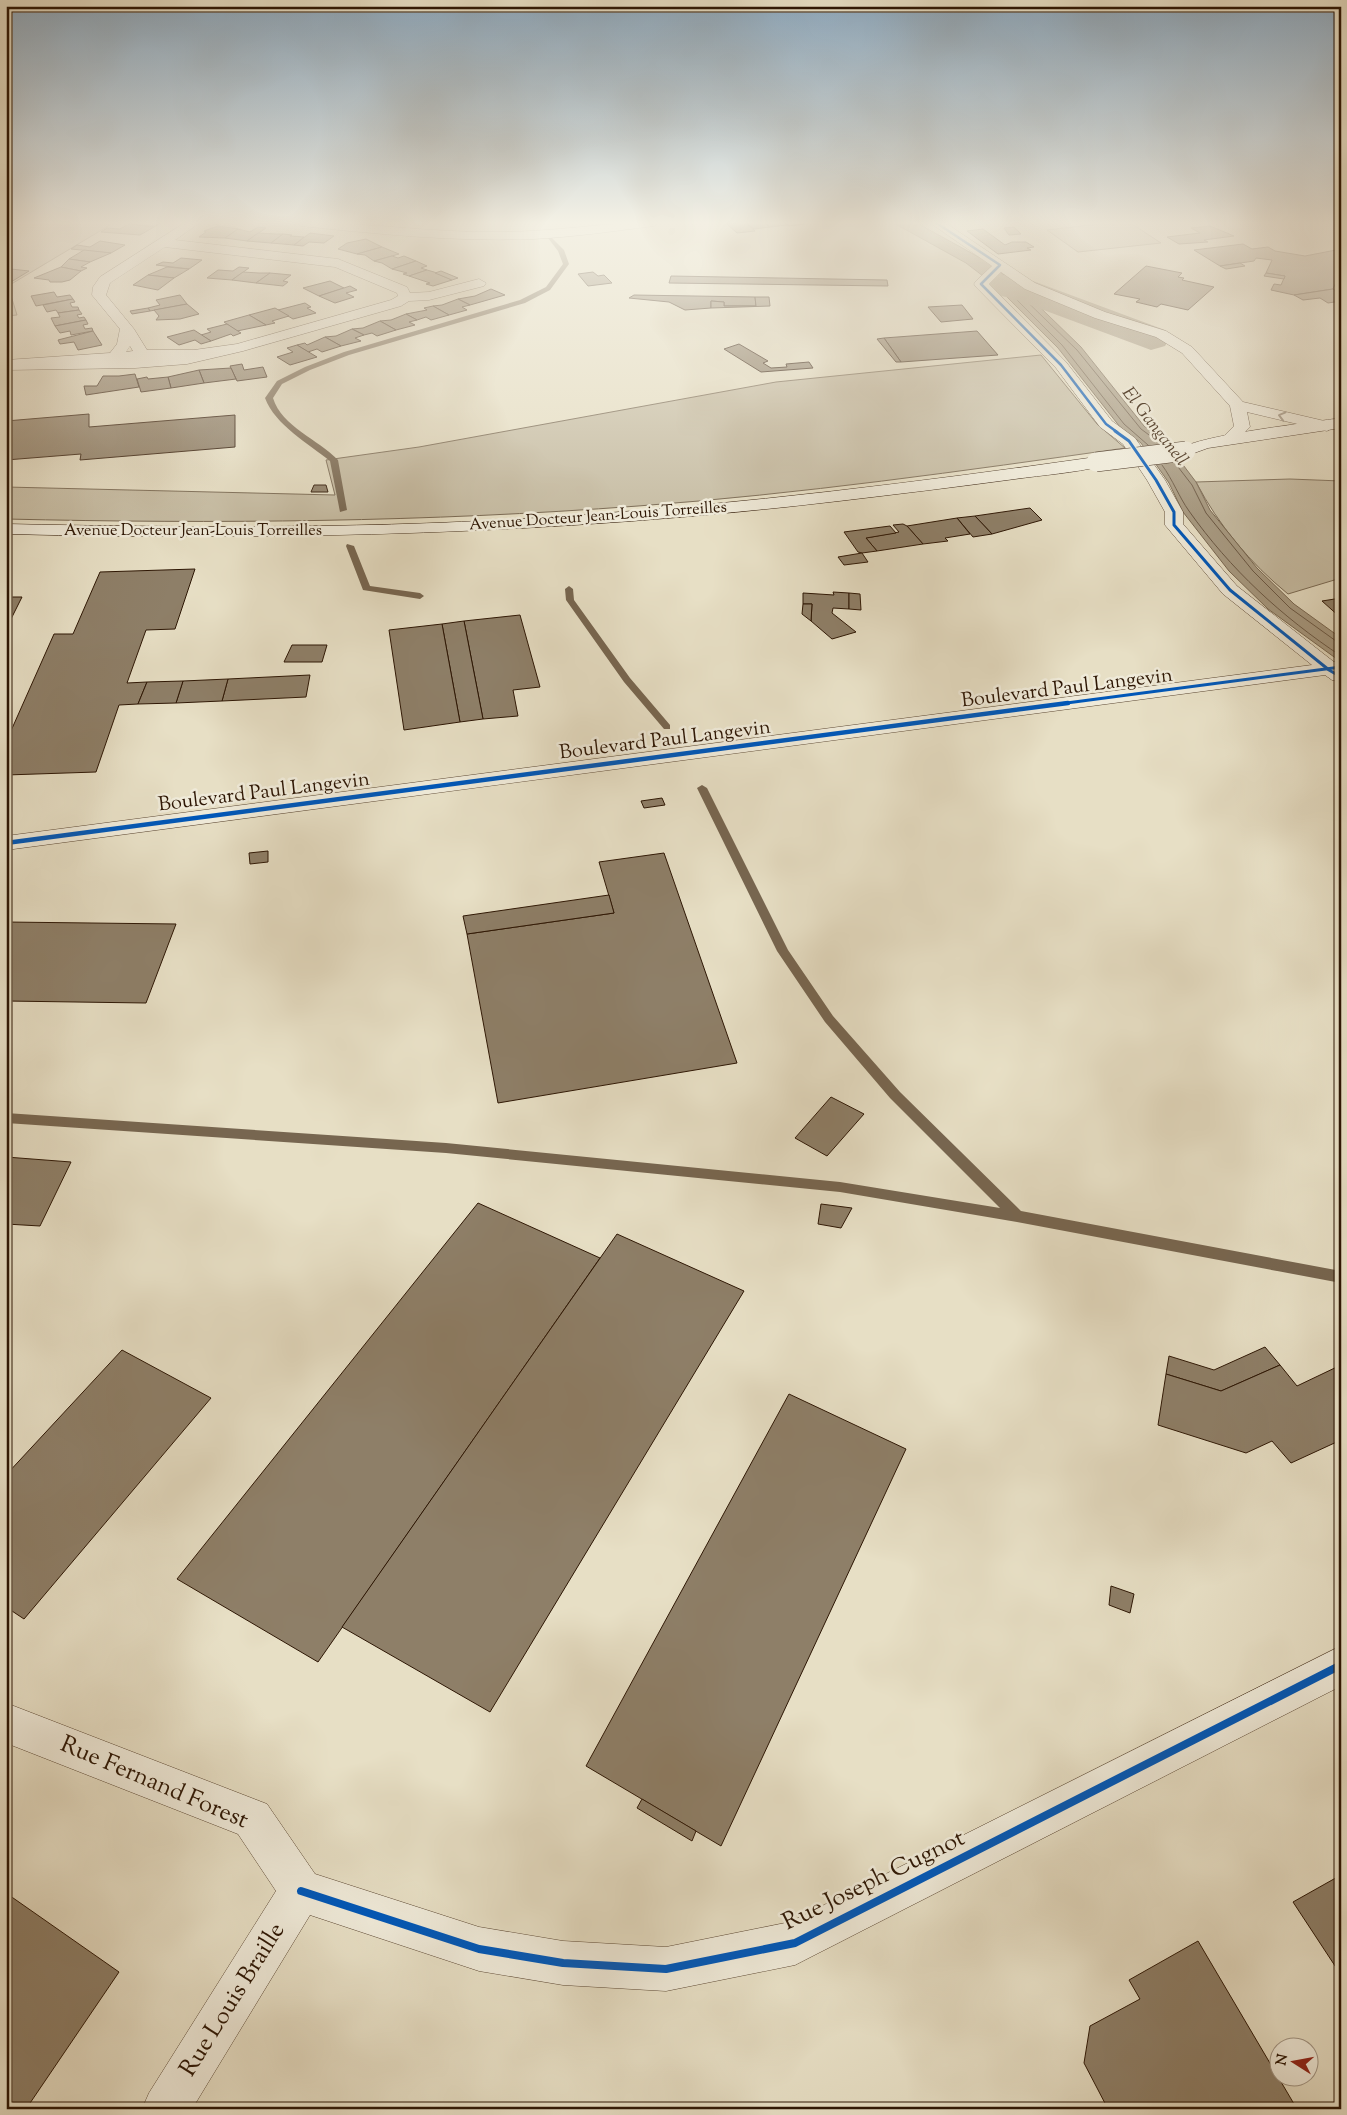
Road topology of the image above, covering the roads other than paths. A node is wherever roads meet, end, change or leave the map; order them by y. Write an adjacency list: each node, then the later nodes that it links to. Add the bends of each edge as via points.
1 (118, 321): 5 (street)
2 (334, 321): 6 (street)
3 (1016, 321): 15 (street, via 1061,365 1106,424 1129,441 1174,512 1174,525 1230,590)
4 (1118, 321): 10 (street, via 1161,334 1187,350)
5 (126, 331): 7 (street, via 137,341); 8 (street)
6 (238, 348): 7 (street, via 194,354); 8 (street, via 173,362)
7 (142, 355): 8 (street)
8 (121, 360): 9 (street)
9 (6, 365)
10 (1238, 404): 11 (street, one-way to 10); 12 (street, via 1242,427)
11 (1336, 427): 12 (street, Avenue Docteur Jean-Louis Torreilles); 13 (street, Avenue Docteur Jean-Louis Torreilles, via 1231,450)
12 (1228, 440): 13 (street, Avenue Docteur Jean-Louis Torreilles)
13 (1186, 451): 14 (street, Avenue Docteur Jean-Louis Torreilles, bridge, via 989,478 642,516 388,530 152,533)
14 (6, 529)
15 (1337, 670): 16 (street, Boulevard Paul Langevin)
16 (6, 843)
17 (1341, 1665): 19 (street, Rue Joseph Cugnot, via 795,1943 666,1969 563,1963 479,1949)
18 (6, 1723): 19 (street, Rue Fernand Forest, via 252,1819)
19 (301, 1891): 20 (street, Rue Louis Braille)
20 (165, 2109)

